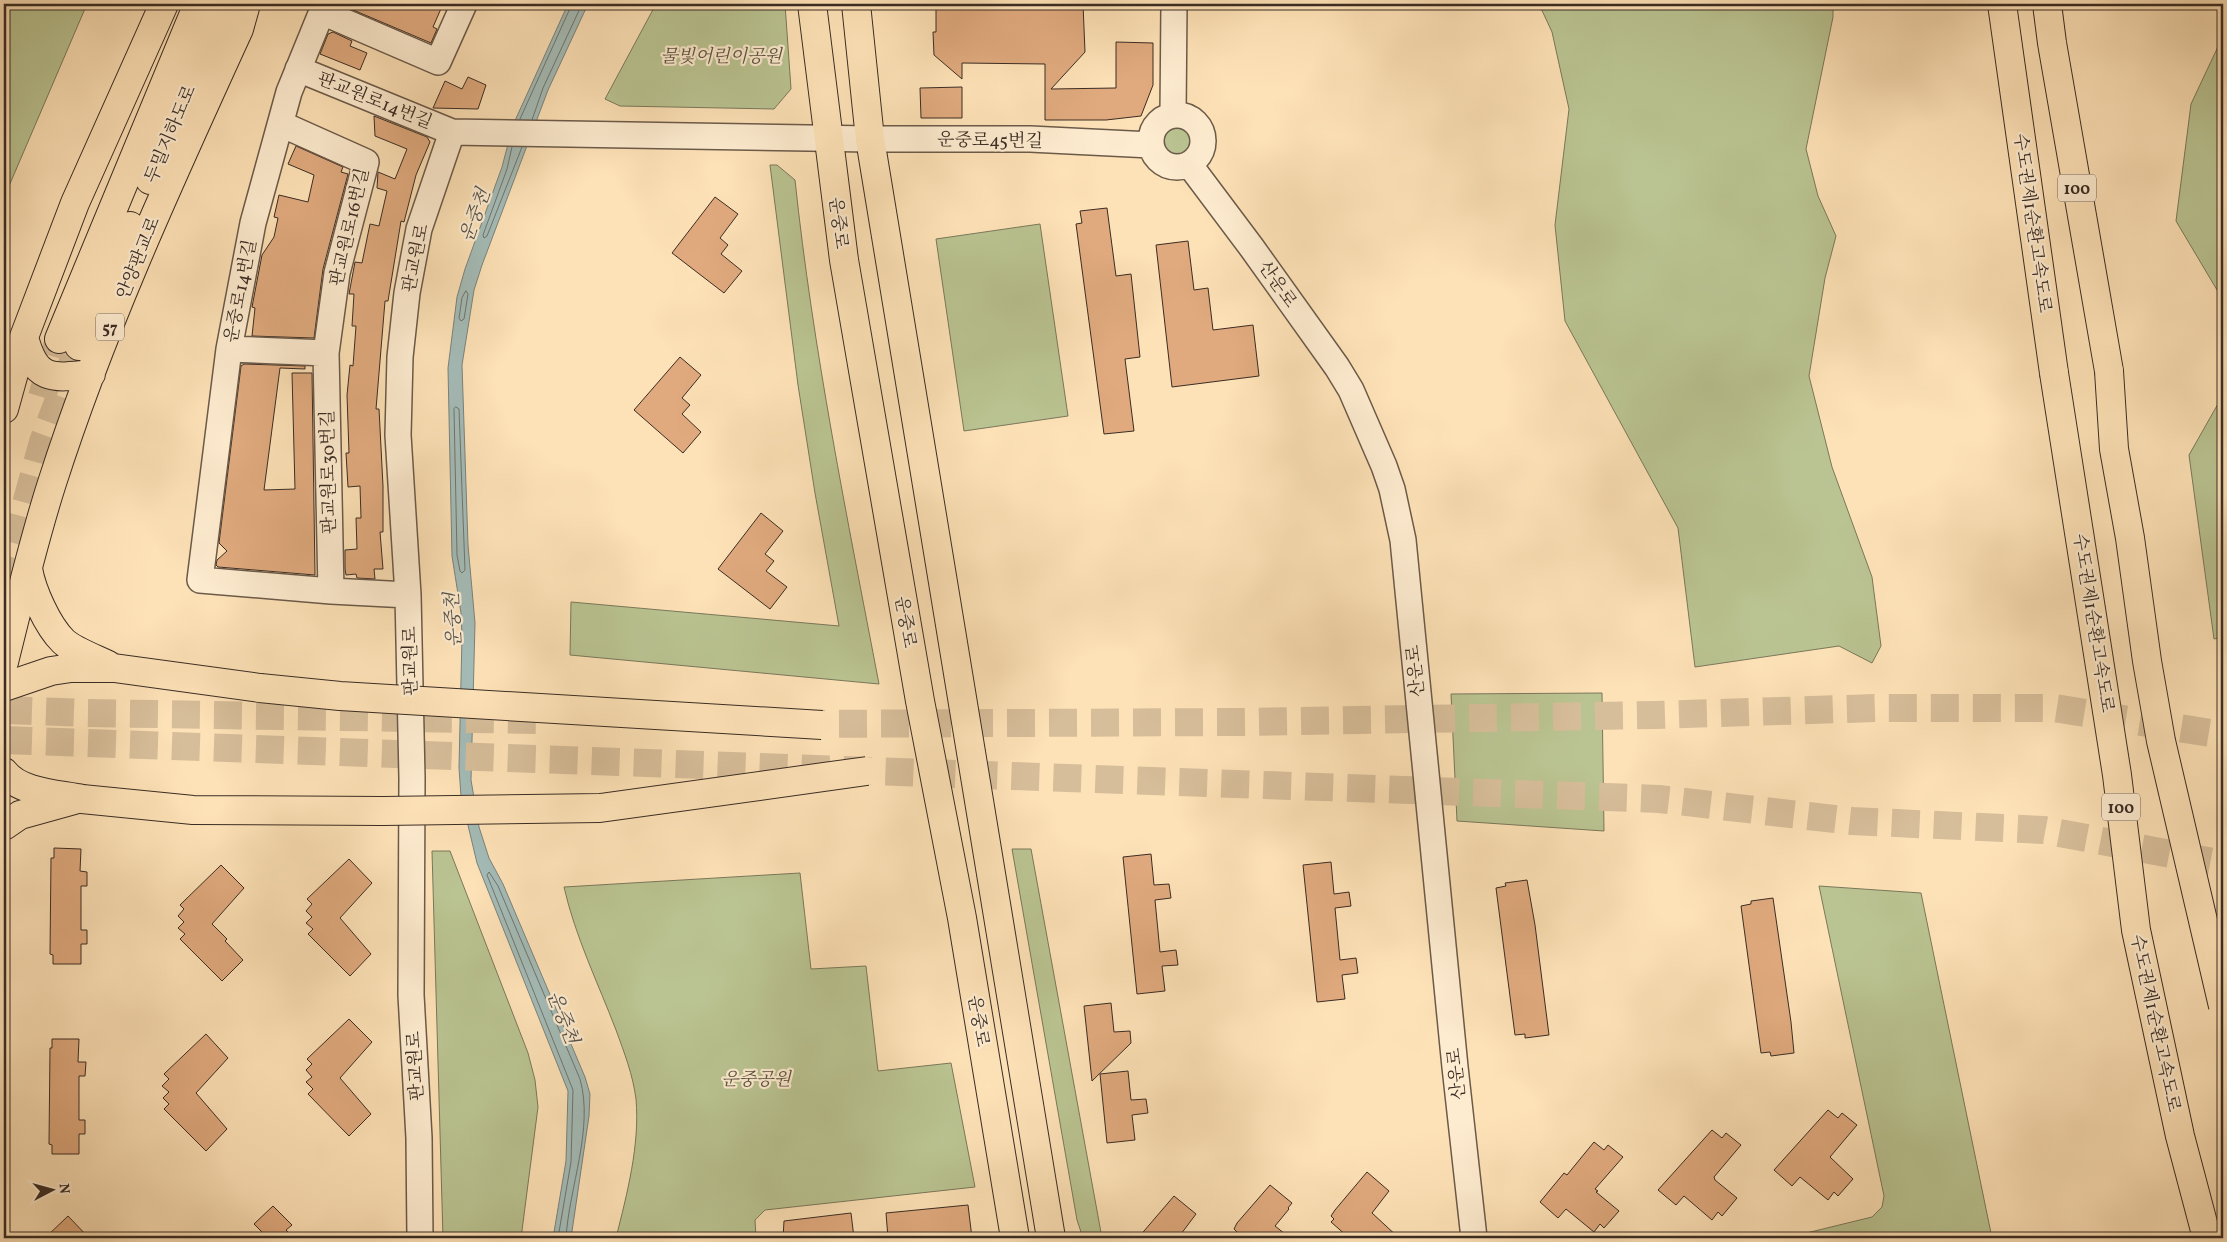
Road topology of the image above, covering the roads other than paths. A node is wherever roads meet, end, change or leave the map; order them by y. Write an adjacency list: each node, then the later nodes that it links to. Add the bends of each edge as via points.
1 (164, 4): 20 (main road, via 75,203)
2 (198, 4): 3 (main road, 두밀지하도로 / 57, via 69,343)
3 (226, 4)
4 (246, 4): 23 (main road, 안양판교로 / 57, via 239,29 155,213)
5 (464, 4): 11 (street, 운중로14번길, via 438,62)
6 (812, 4): 16 (main road, 운중로)
7 (856, 4): 17 (main road, 운중로)
8 (1174, 4): 13 (street)
9 (2002, 4): 41 (main road, 수도권제1순환고속도로 / 100, bridge, via 2054,373 2117,775 2136,930 2180,1136)
10 (2047, 4): 36 (main road, 100, bridge, via 2109,372 2114,449 2130,538 2146,661 2161,741)
11 (324, 8): 12 (street, 운중로14번길)
12 (298, 68): 14 (street, 운중로14번길); 15 (street, 판교원로14번길)
13 (1173, 115): 18 (street, via 1158,123); 19 (street, via 1189,118 1200,129 1202,145 1195,160)
14 (280, 124): 21 (street, 운중로14번길, via 253,224); 22 (street, 판교원로16번길, via 366,162 337,274)
15 (452, 132): 16 (street); 27 (street, 판교원로, via 419,229 400,357 398,435)
16 (828, 138): 17 (street, 운중로45번길); 38 (main road, 운중로, via 844,260 920,701 962,918)
17 (870, 139): 18 (street, 운중로45번길, via 1030,139); 39 (main road, 운중로)
18 (1151, 145): 19 (street, via 1165,164 1181,167)
19 (1189, 164): 40 (street, 산운로, via 1337,367 1373,438 1392,490 1405,557)
20 (24, 336): 23 (main road, via 29,358 43,374 64,378); 24 (main road)
21 (229, 349): 22 (street); 26 (street, 운중로14번길, via 200,580)
22 (326, 354): 26 (street, 판교원로30번길)
23 (91, 374): 25 (main road, 안양판교로 / 57, via 52,483)
24 (4, 409)
25 (28, 569): 28 (main road, 안양판교로 / 57); 29 (main road, via 30,585 42,611 64,642)
26 (330, 591): 27 (street)
27 (408, 595): 37 (street, 판교원로, via 412,778 411,995)
28 (4, 662)
29 (114, 668): 30 (main road, via 51,671); 31 (main road, bridge, via 340,696)
30 (4, 687)
31 (822, 724)
32 (867, 771): 34 (main road, bridge, via 600,808 193,810)
33 (4, 772): 34 (main road, via 28,788)
34 (82, 799): 35 (main road, via 20,814)
35 (4, 826)
36 (2223, 1006)
37 (420, 1238)
38 (1015, 1238)
39 (1051, 1238)
40 (1474, 1238)
41 (2207, 1238)

